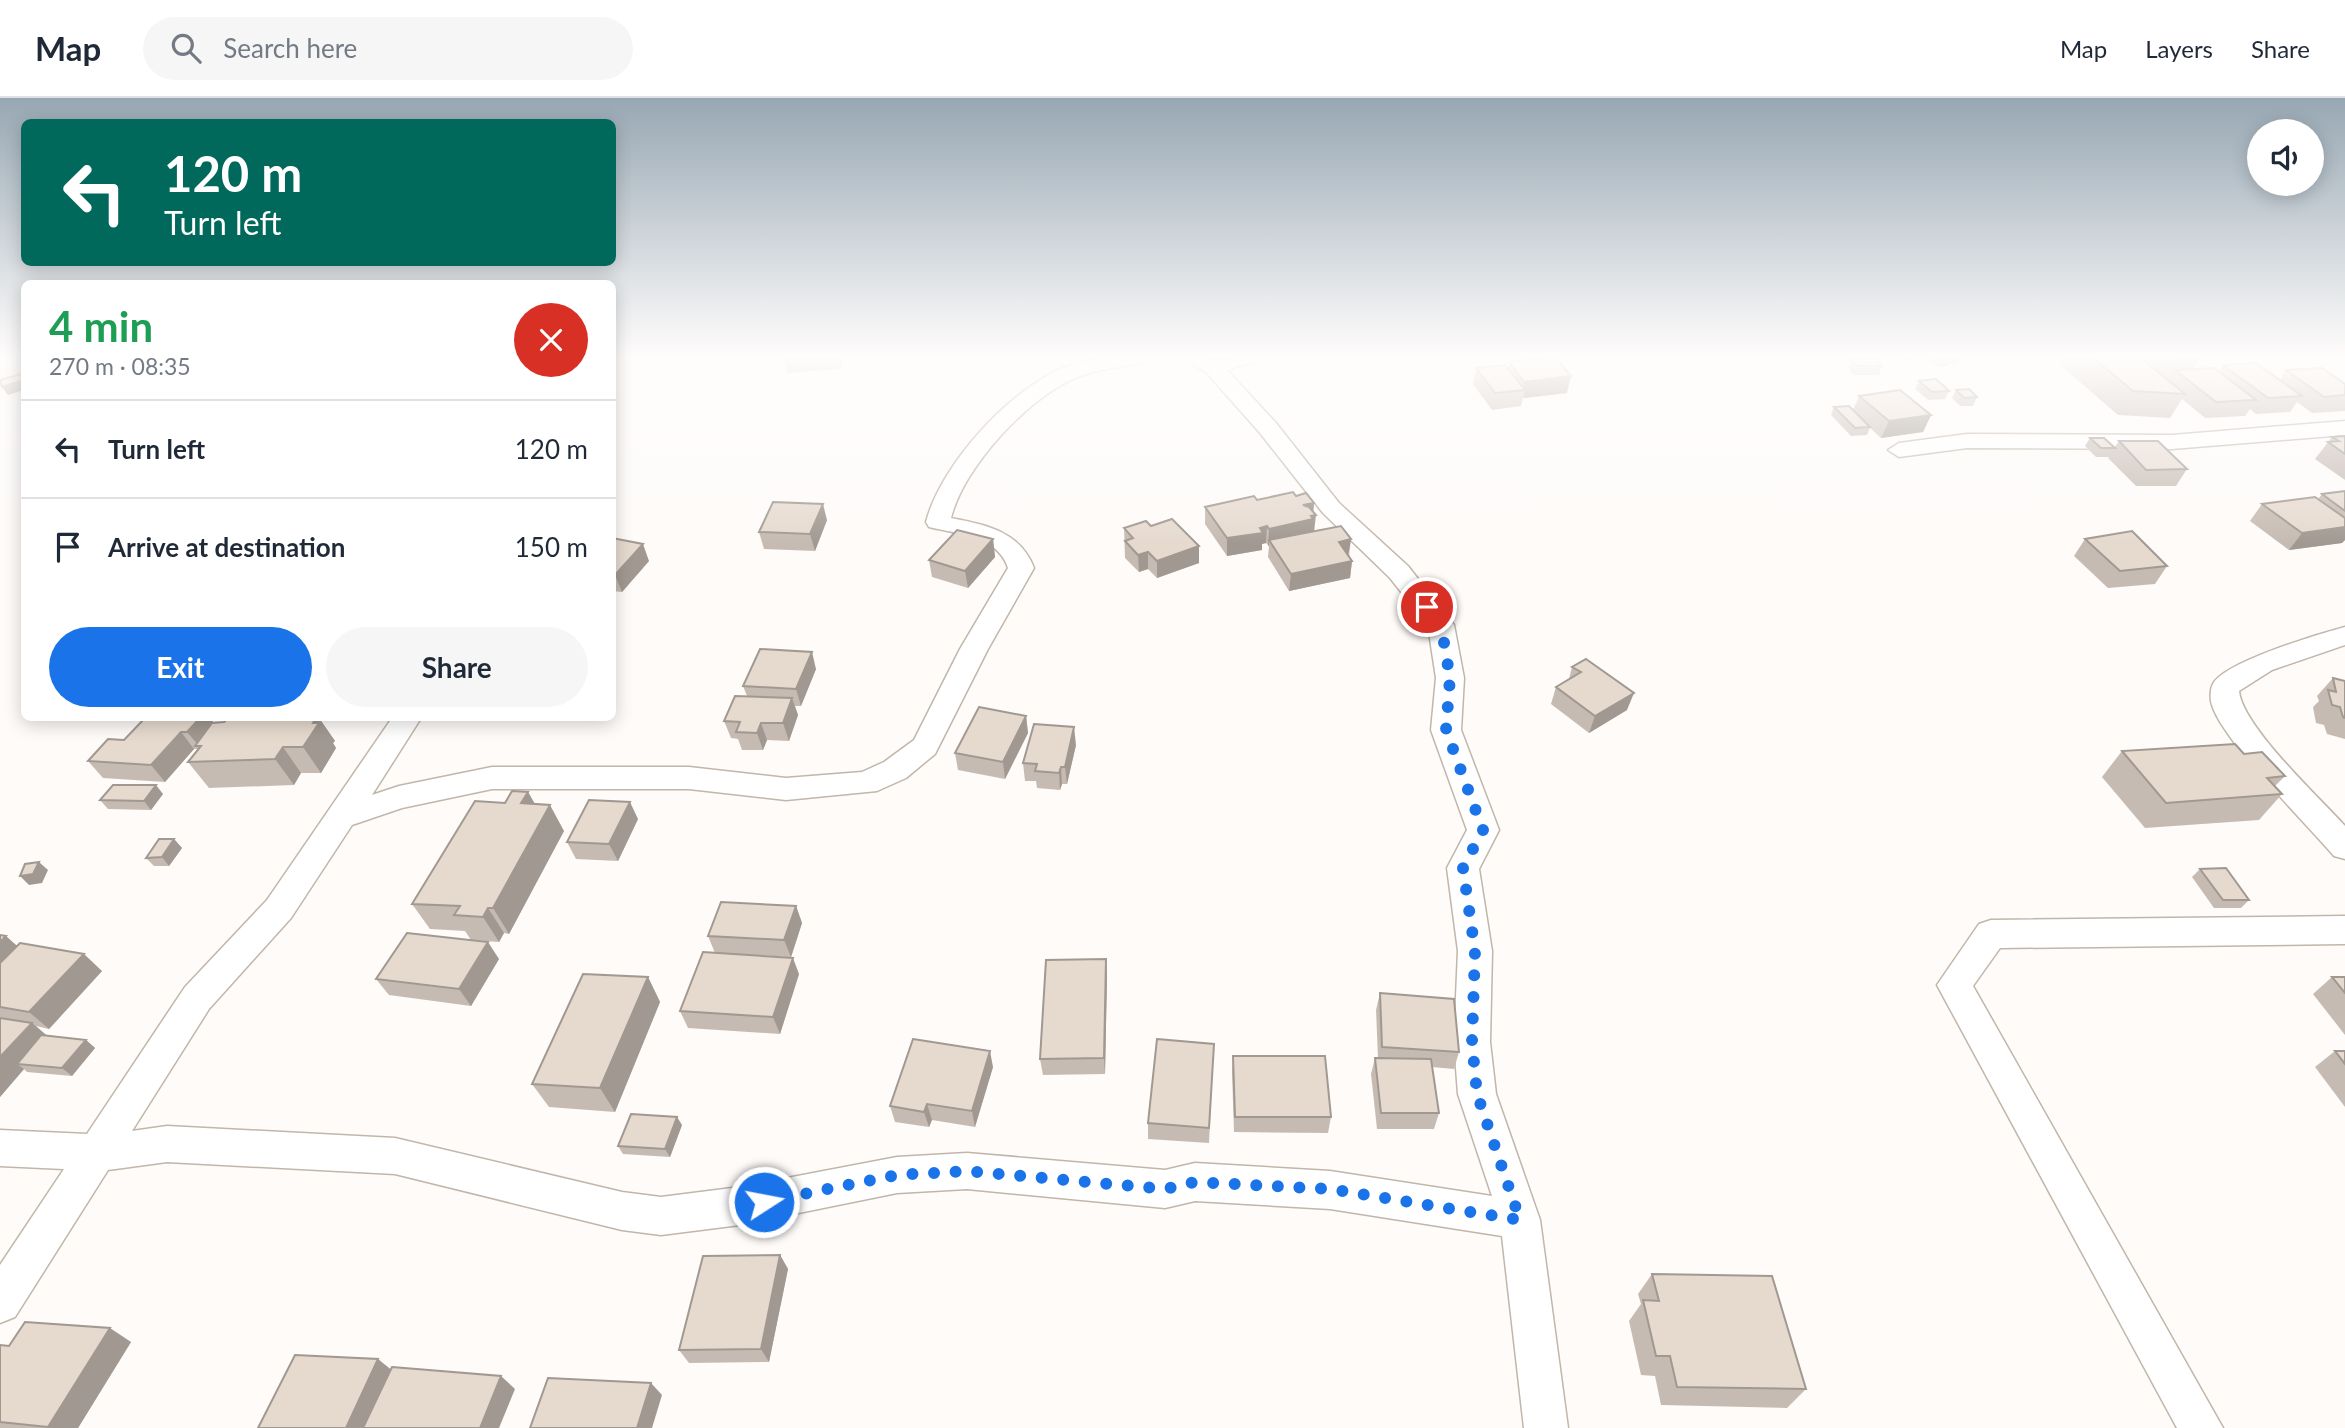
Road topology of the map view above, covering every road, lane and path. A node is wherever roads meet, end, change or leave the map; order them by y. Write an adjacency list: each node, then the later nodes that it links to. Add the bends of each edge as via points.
1 (1008, 419): 7 (street, via 950,484 938,522 1002,541 1019,557 1021,568 925,747 895,770 866,783 786,789 689,778 492,778 400,797)
2 (1259, 419): 12 (street, via 1331,508 1399,572 1441,625 1450,678 1446,730 1483,830 1463,868 1475,951 1472,1042 1477,1094)
3 (2345, 428): 4 (street, via 2172,442 1967,441)
4 (1899, 450)
5 (2345, 636): 8 (street, via 2262,664 2225,687 2226,705 2245,735)
6 (405, 721): 7 (street)
7 (343, 816): 11 (street, via 279,909 197,998)
8 (2345, 847)
9 (2345, 930): 15 (street, via 1991,934 1954,985)
10 (0, 1148): 11 (street)
11 (99, 1153): 12 (street, via 167,1144 395,1156 622,1211 661,1216 740,1206 897,1175 967,1171 1165,1189 1195,1182 1330,1189); 13 (street)
12 (1520, 1220): 14 (street)
13 (0, 1302)
14 (1546, 1428)
15 (2201, 1428)

